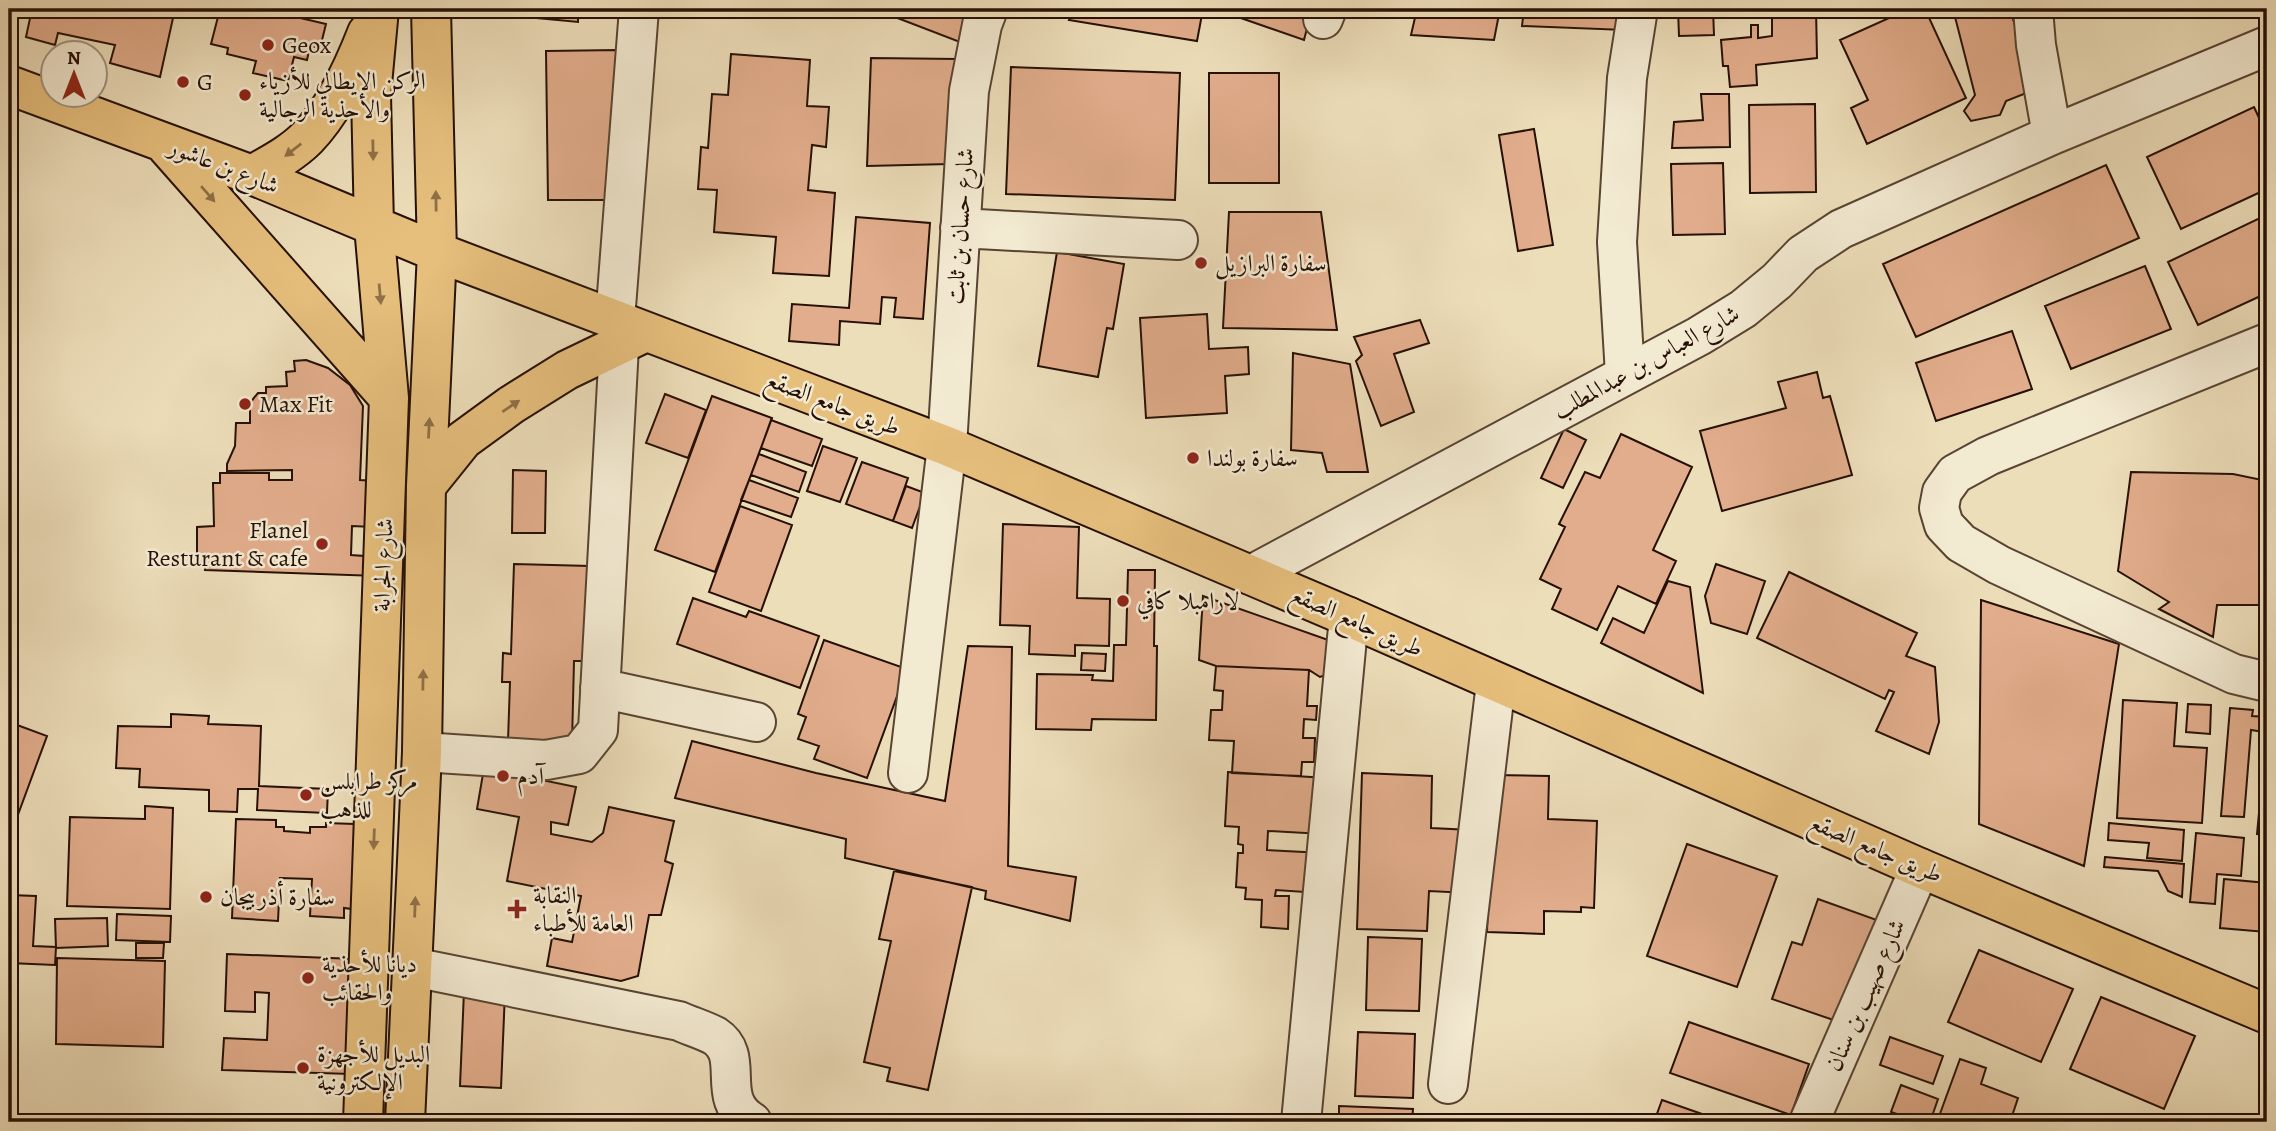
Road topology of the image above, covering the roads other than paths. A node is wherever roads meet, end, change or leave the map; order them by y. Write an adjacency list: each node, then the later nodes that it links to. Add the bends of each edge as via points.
1 (378, 9): 11 (main road, one-way to 11, via 358,55 315,127 295,149); 12 (main road, شارع الجرابة, one-way to 12, via 371,95)
2 (431, 9): 15 (main road, شارع الجرابة, one-way to 2)
3 (639, 9): 16 (street)
4 (988, 9): 13 (street, شارع حسان بن ثابت, via 969,91)
5 (1638, 9): 18 (street, via 1627,78 1617,242)
6 (2033, 9): 9 (street)
7 (2267, 46): 9 (street, شارع العباس بن عبدالمطلب)
8 (9, 85): 10 (main road, شارع بن عاشور)
9 (2052, 135): 18 (street, شارع العباس بن عبدالمطلب, via 1841,229 1803,254 1743,309)
10 (163, 143): 11 (main road, شارع بن عاشور); 19 (main road, one-way to 19)
11 (252, 175): 12 (main road, شارع بن عاشور)
12 (374, 226): 15 (main road, شارع بن عاشور); 19 (main road, شارع الجرابة, one-way to 19)
13 (960, 228): 14 (street); 20 (street, شارع حسان بن ثابت)
14 (1178, 240)
15 (437, 252): 16 (main road, طريق جامع الصقع); 21 (main road, شارع الجرابة, one-way to 15)
16 (627, 333): 20 (main road, طريق جامع الصقع); 21 (main road, one-way to 16, via 463,440); 26 (street)
17 (2267, 342): 24 (street, via 1988,456 1955,474 1942,492 1940,508 1944,526 1999,565 2234,674)
18 (1625, 374): 22 (street, شارع العباس بن عبدالمطلب)
19 (389, 398): 35 (main road, شارع الجرابة, one-way to 35)
20 (947, 446): 22 (main road, طريق جامع الصقع); 29 (street, شارع حسان بن ثابت)
21 (426, 486): 28 (main road, شارع الجرابة, one-way to 21)
22 (1251, 575): 23 (main road, طريق جامع الصقع)
23 (1349, 617): 25 (main road, طريق جامع الصقع); 37 (street)
24 (2267, 682)
25 (1496, 683): 30 (main road, طريق جامع الصقع); 33 (street)
26 (600, 688): 27 (street); 28 (street, via 598,730 579,754 546,760)
27 (756, 723)
28 (422, 752): 31 (main road, شارع الجرابة, one-way to 28)
29 (908, 773)
30 (1920, 867): 32 (main road, طريق جامع الصقع); 38 (street, شارع صهيب بن سنان)
31 (412, 967): 34 (street, via 679,1021 716,1037 730,1054 731,1086); 36 (main road, شارع الجرابة)
32 (2267, 1014)
33 (1448, 1084)
34 (739, 1117)
35 (363, 1122)
36 (405, 1122)
37 (1301, 1122)
38 (1810, 1122)

